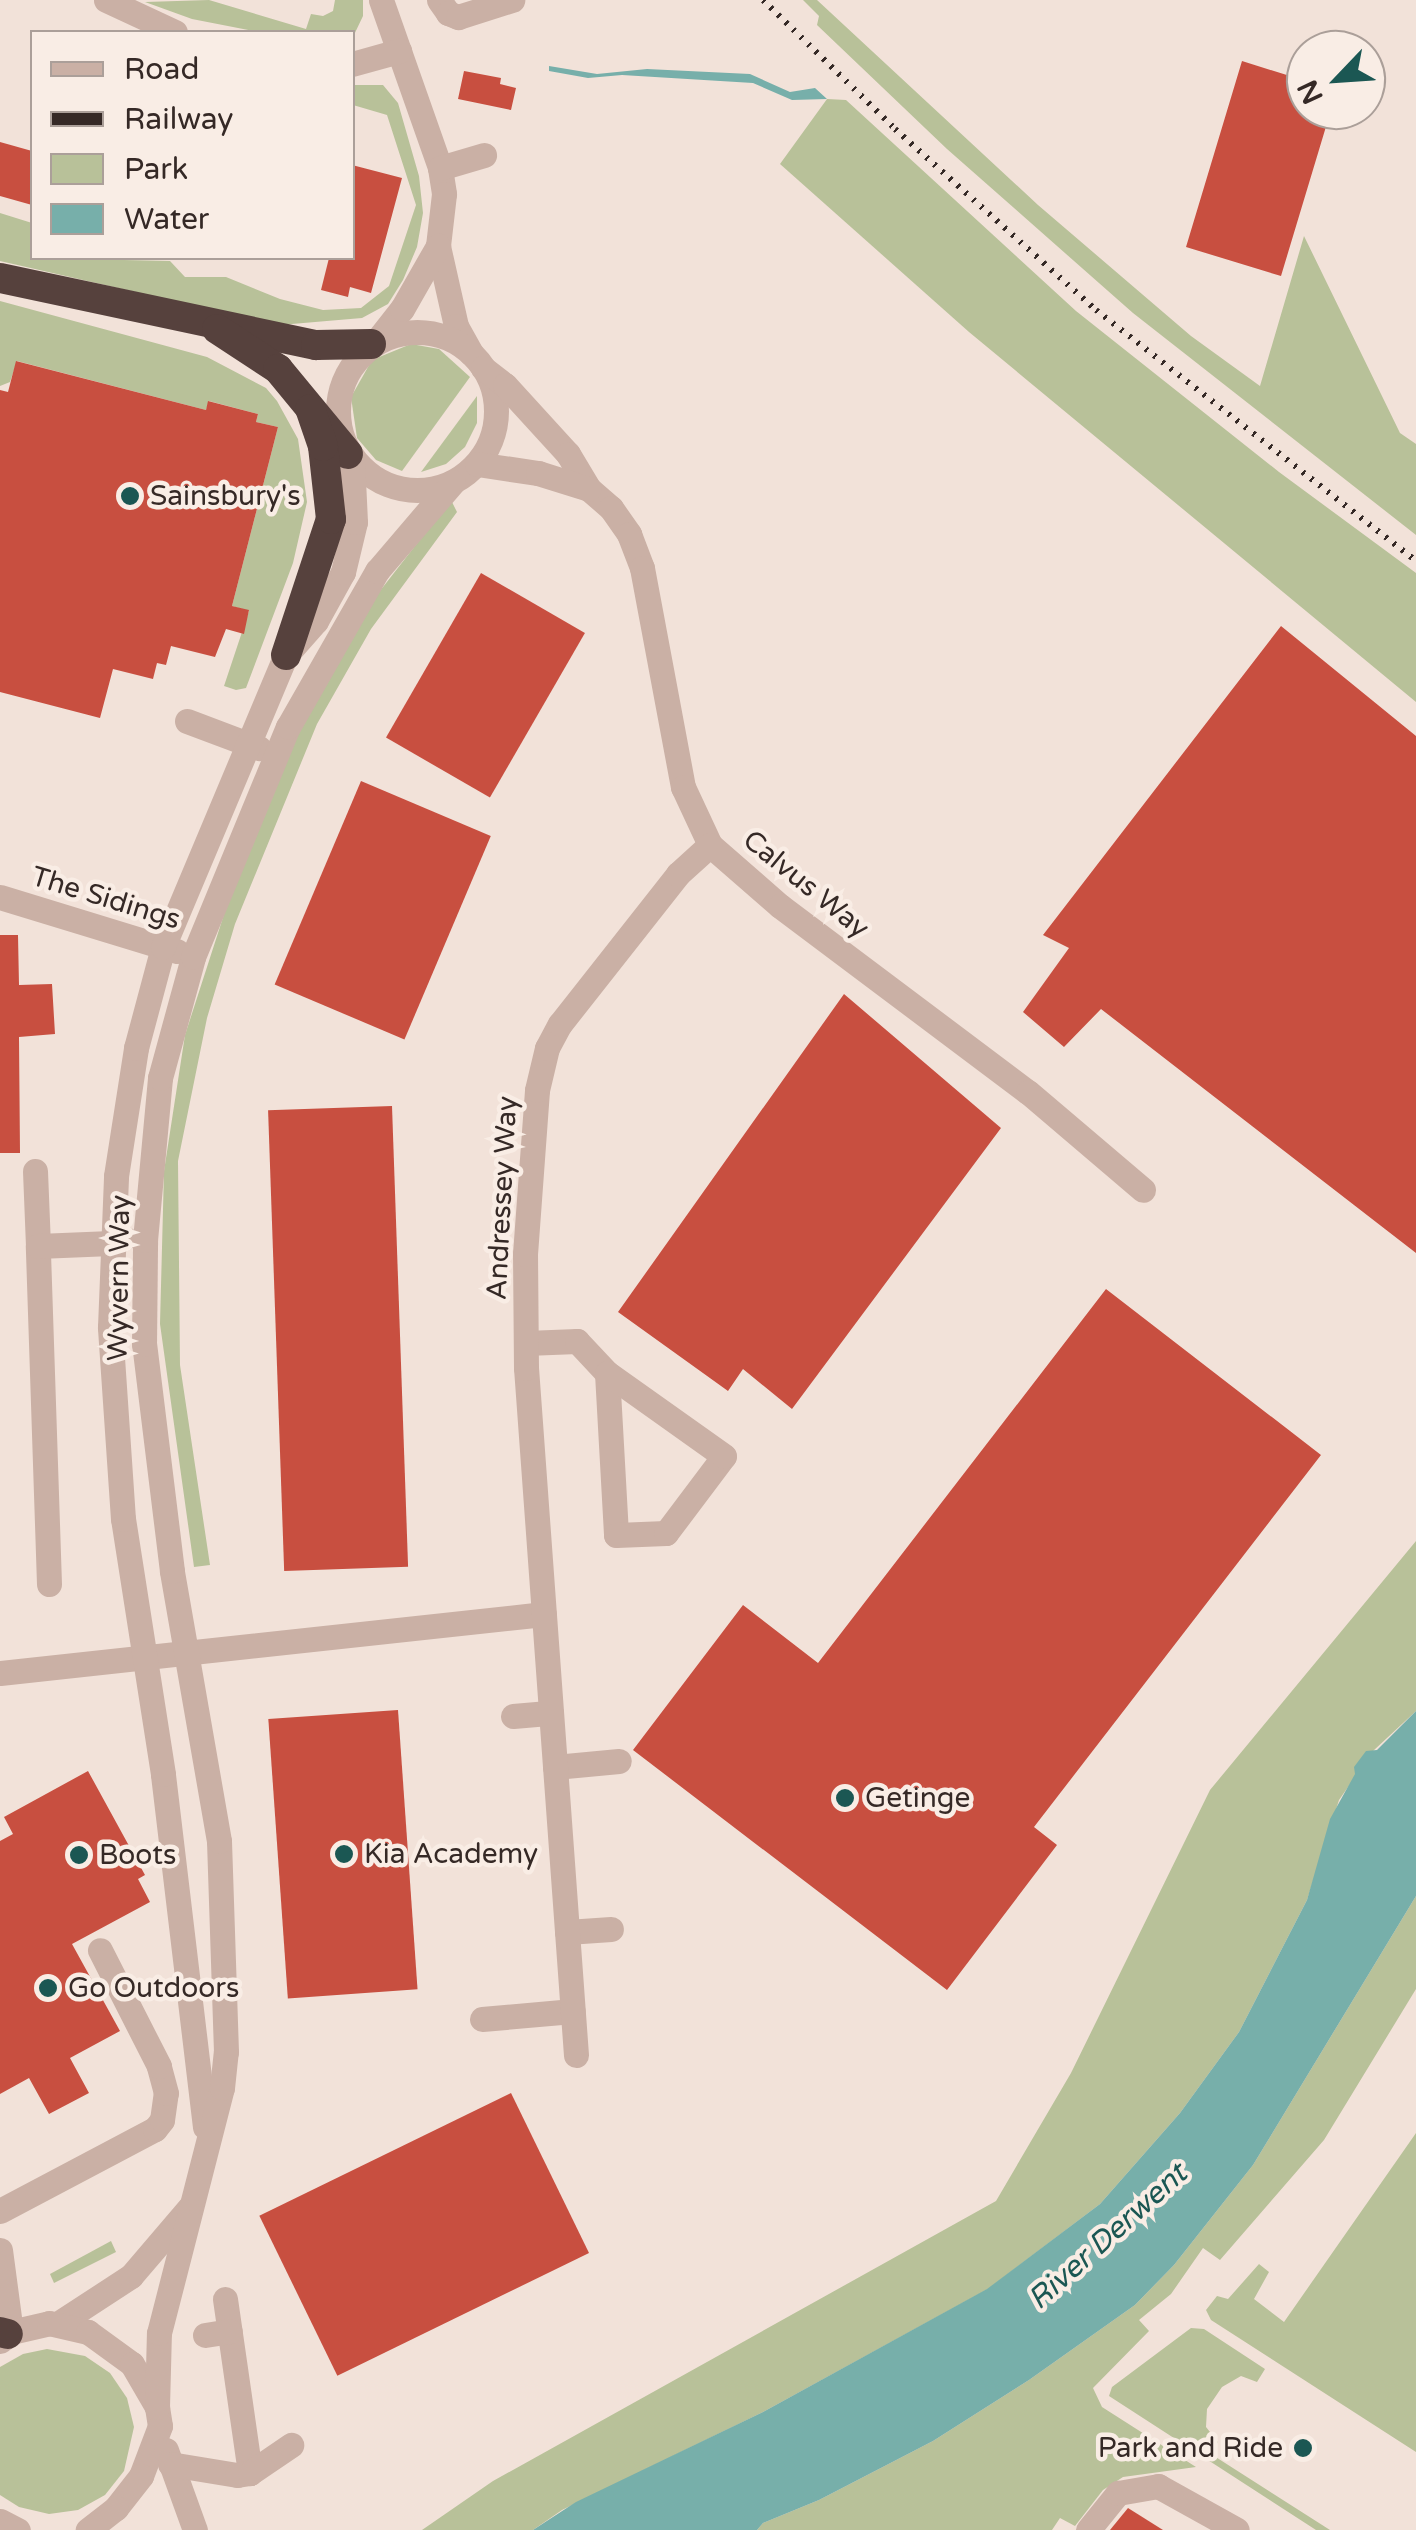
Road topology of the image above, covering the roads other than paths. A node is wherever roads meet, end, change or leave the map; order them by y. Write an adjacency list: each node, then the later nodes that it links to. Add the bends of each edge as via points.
1 (106, 0): 5 (street)
2 (381, 0): 6 (street)
3 (440, 0): 4 (street, via 458,17)
4 (512, 0)
5 (171, 30)
6 (399, 51): 7 (street); 9 (street)
7 (355, 63)
8 (484, 155): 9 (street)
9 (440, 168): 10 (street)
10 (438, 246): 13 (street, via 402,310); 14 (street, via 456,326)
11 (0, 278): 12 (highway)
12 (210, 324): 13 (highway, via 316,345); 15 (highway, via 278,370)
13 (373, 343): 14 (street, via 420,331 456,342); 16 (street, via 352,365 339,402)
14 (477, 361): 17 (street, via 496,417); 19 (street, Calvus Way, via 568,454)
15 (310, 408): 16 (highway); 20 (highway, via 324,446 331,519)
16 (350, 457): 18 (street, via 390,488 423,491); 20 (street, Wyvern Way, via 355,522 344,572 316,621)
17 (477, 464): 18 (street); 19 (street)
18 (454, 482): 22 (street, Wyvern Way, via 377,571)
19 (589, 489): 24 (street, Calvus Way, via 630,534 642,568 670,736 683,786)
20 (286, 655): 23 (street, Wyvern Way)
21 (187, 721): 23 (street)
22 (288, 728): 23 (street, via 260,748); 27 (street, Wyvern Way)
23 (245, 744): 26 (street, Wyvern Way)
24 (710, 845): 29 (street, Calvus Way); 33 (street, Andressey Way, via 678,874 546,1048 525,1254)
25 (0, 897): 26 (street, The Sidings)
26 (164, 947): 27 (street, The Sidings); 31 (street, Wyvern Way, via 136,1048)
27 (193, 957): 30 (street, Wyvern Way, via 160,1078)
28 (34, 1171): 32 (street)
29 (1143, 1190)
30 (148, 1205): 31 (street, via 130,1236); 37 (street, Wyvern Way, via 144,1344)
31 (112, 1243): 32 (street); 38 (street, Wyvern Way, via 114,1410)
32 (38, 1246): 35 (street)
33 (526, 1344): 34 (street, via 577,1341); 36 (street, Andressey Way)
34 (606, 1373): 34 (street, via 616,1534 666,1533 724,1456)
35 (49, 1584)
36 (544, 1614): 37 (street); 40 (street, Andressey Way)
37 (186, 1653): 38 (street); 50 (street, Wyvern Way, via 219,1841 226,1962 226,2052)
38 (143, 1659): 39 (street); 50 (street, Wyvern Way)
39 (0, 1673)
40 (551, 1713): 41 (street); 43 (street, Andressey Way)
41 (513, 1716)
42 (619, 1762): 43 (street)
43 (555, 1767): 45 (street, Andressey Way)
44 (610, 1928): 45 (street)
45 (567, 1932): 47 (street, Andressey Way)
46 (100, 1950): 52 (street, via 159,2066 166,2093 162,2120)
47 (574, 2011): 48 (street); 49 (street, Andressey Way)
48 (482, 2019)
49 (576, 2054)
50 (207, 2142): 51 (street, Wyvern Way)
51 (192, 2205): 55 (street, Wyvern Way, via 131,2276); 57 (street, Wyvern Way, via 159,2333)
52 (0, 2210)
53 (0, 2250): 56 (street)
54 (226, 2299): 60 (street, via 218,2333)
55 (59, 2323): 56 (street); 57 (street, via 99,2338 132,2364)
56 (5, 2335)
57 (159, 2416): 59 (street); 63 (street, via 132,2490)
58 (291, 2444): 60 (street)
59 (170, 2464): 60 (street); 64 (street)
60 (250, 2473)
61 (0, 2520): 62 (street)
62 (18, 2530)
63 (88, 2530)
64 (195, 2530)
65 (1088, 2530): 66 (street, via 1118,2493 1158,2486)
66 (1237, 2530)

